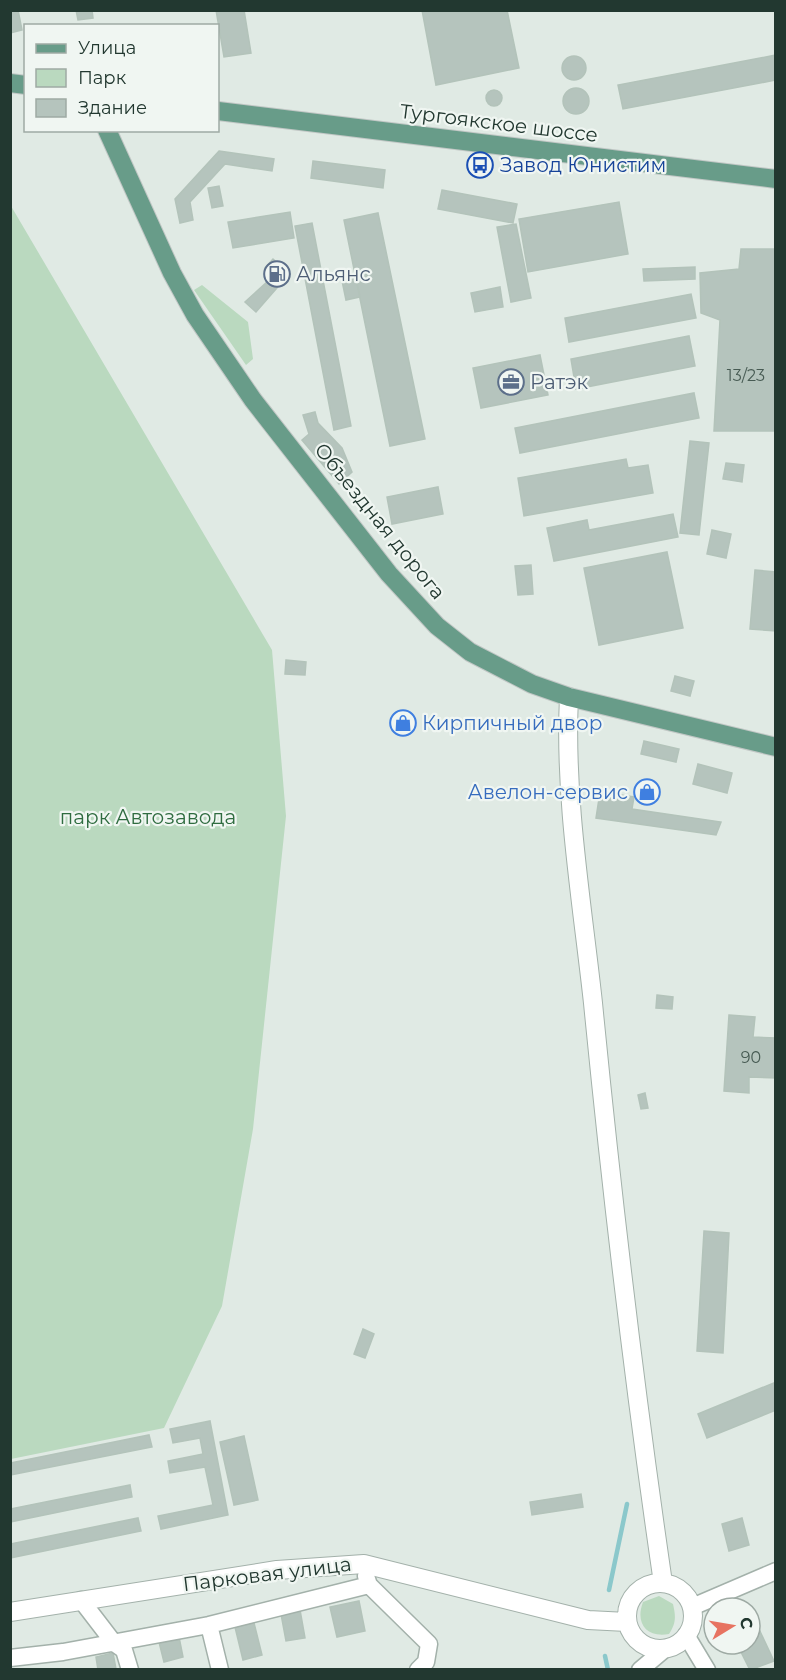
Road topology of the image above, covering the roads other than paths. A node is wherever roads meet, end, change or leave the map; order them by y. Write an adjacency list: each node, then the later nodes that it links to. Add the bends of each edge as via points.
1 (219, 111): 3 (main road, Тургоякское шоссе)
2 (108, 132): 4 (main road, Объездная дорога, via 195,315 253,400 389,574 437,626 470,652 512,675)
3 (776, 179)
4 (569, 697): 5 (main road, Объездная дорога); 7 (street, via 569,776 613,1198)
5 (776, 747)
6 (776, 1571): 9 (street)
7 (663, 1583): 9 (street, via 685,1595); 11 (street, via 648,1585 635,1594 628,1607)
8 (81, 1600): 10 (street, Парковая улица); 11 (street, Парковая улица, via 277,1570 364,1564 588,1620); 14 (street)
9 (692, 1607): 13 (street)
10 (10, 1612)
11 (627, 1622): 15 (street, via 631,1632 646,1646)
12 (208, 1625): 14 (street); 18 (street); 19 (street, via 367,1579 429,1644 426,1662)
13 (687, 1635): 15 (street); 21 (street)
14 (114, 1643): 16 (street); 17 (street, via 124,1650)
15 (666, 1648): 20 (street)
16 (10, 1658)
17 (130, 1670)
18 (220, 1670)
19 (418, 1670)
20 (640, 1670)
21 (707, 1670)

